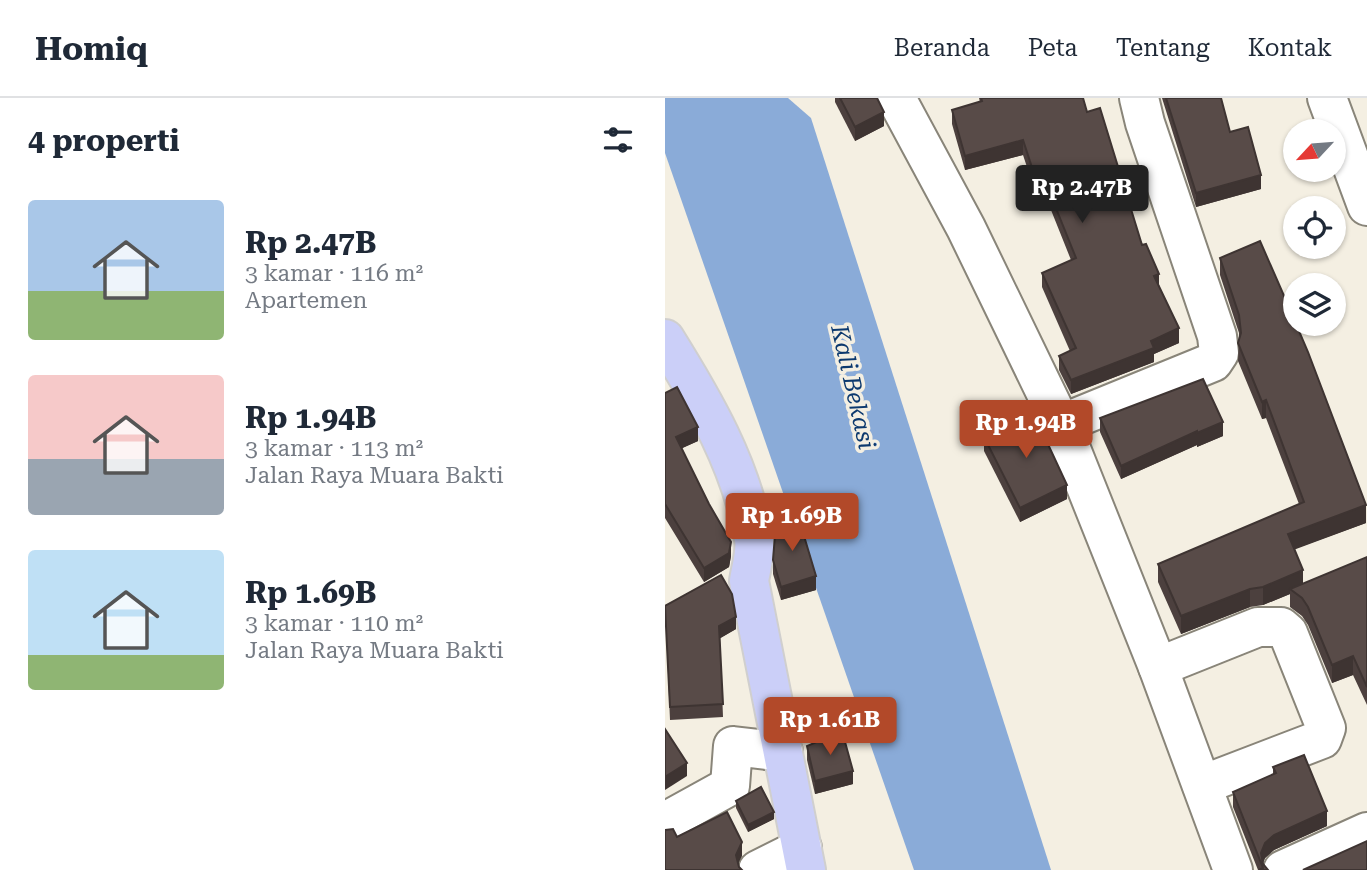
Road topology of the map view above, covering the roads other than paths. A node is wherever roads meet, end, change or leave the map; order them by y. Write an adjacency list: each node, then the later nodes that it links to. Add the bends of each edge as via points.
1 (896, 98): 6 (street, via 966,228)
2 (1139, 98): 6 (street, via 1219,353 1213,362)
3 (1344, 114): 4 (street)
4 (1367, 206)
5 (665, 339): 8 (main road, via 723,440 740,487 754,541 749,582)
6 (1061, 424): 7 (street)
7 (1158, 667): 9 (street); 9 (street, via 1258,628 1280,627 1288,633 1326,728 1322,739)
8 (783, 752): 10 (street, via 733,746 730,786); 12 (main road)
9 (1202, 785): 14 (street)
10 (665, 822)
11 (1367, 832): 15 (street)
12 (804, 859): 13 (street)
13 (758, 870)
14 (1233, 870)
15 (1283, 870)

